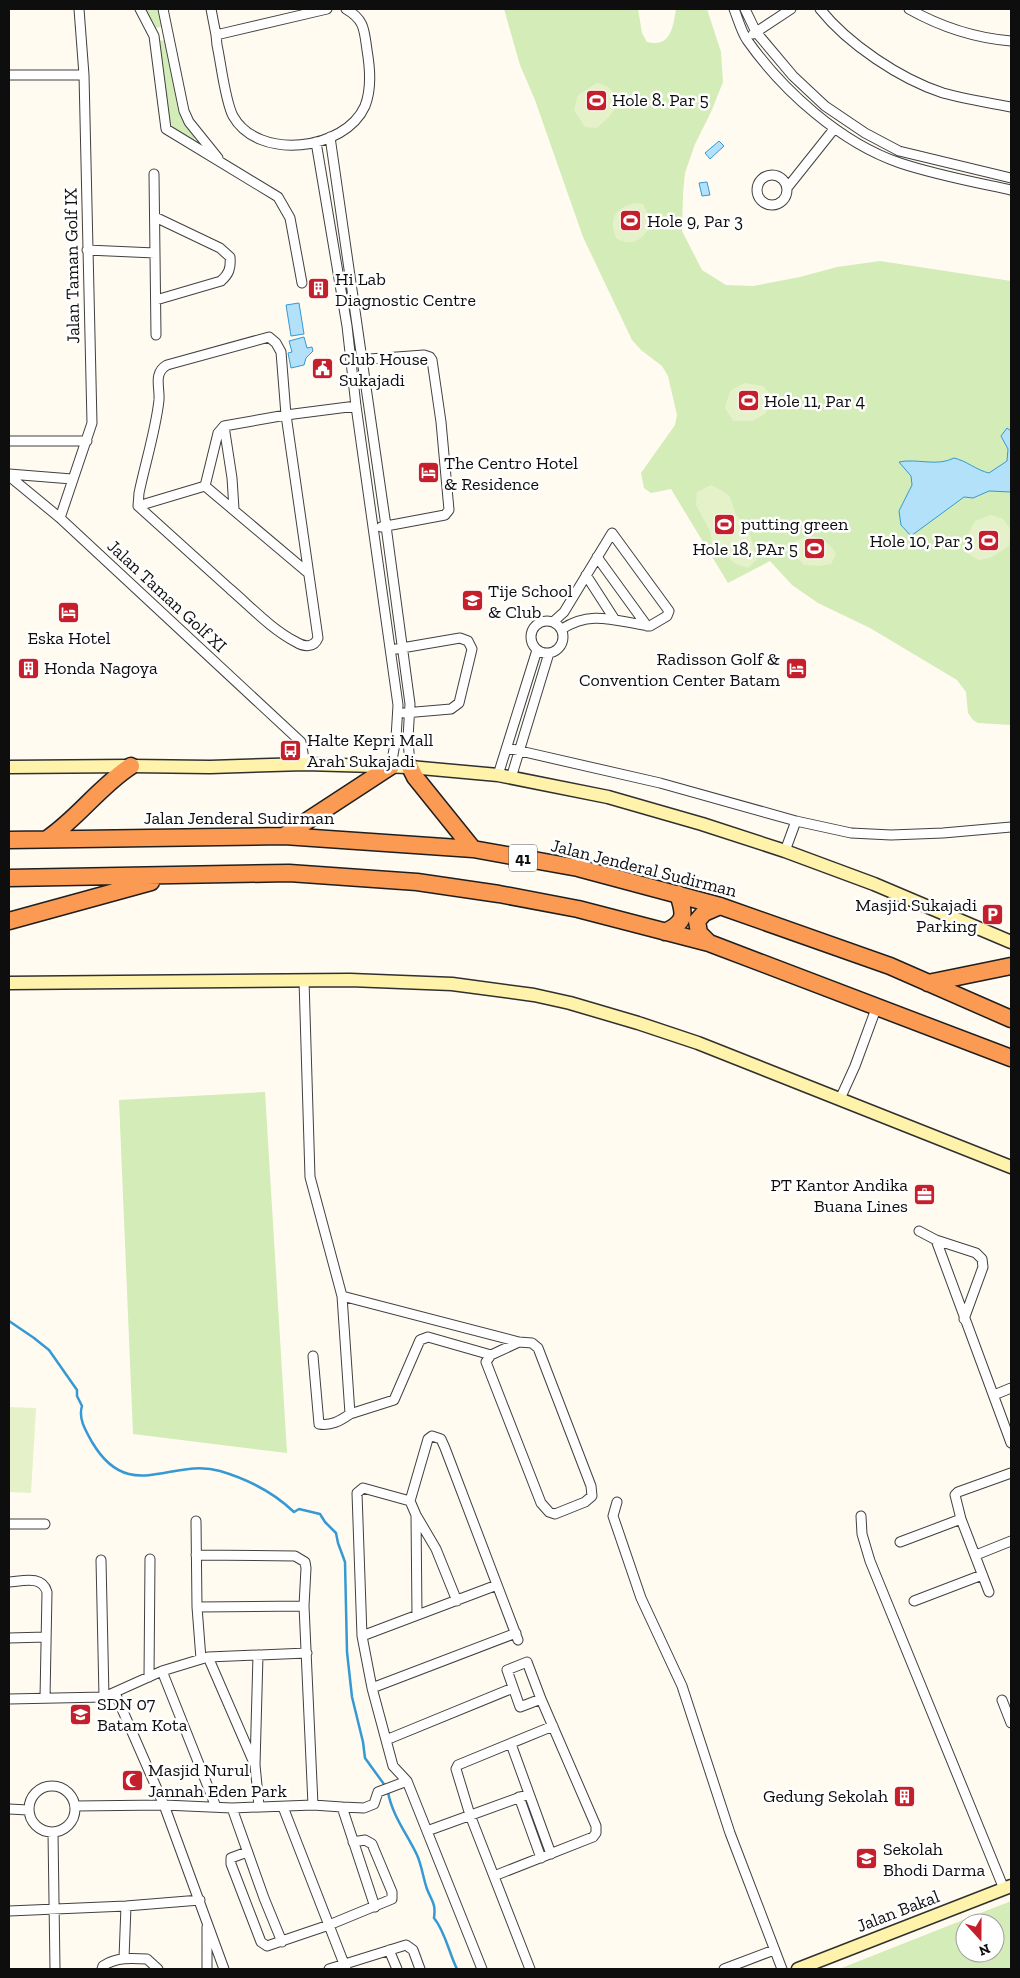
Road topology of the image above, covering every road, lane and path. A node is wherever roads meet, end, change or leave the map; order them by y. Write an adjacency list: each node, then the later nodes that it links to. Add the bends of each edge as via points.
1 (79, 9): 18 (street, Jalan Taman Golf IX)
2 (140, 9): 14 (street)
3 (163, 9): 15 (street)
4 (210, 9): 13 (street)
5 (327, 9): 13 (street)
6 (346, 9): 22 (street, via 358,16 364,31 370,64 369,91 357,118)
7 (734, 9): 16 (street)
8 (745, 9): 12 (street)
9 (792, 9): 12 (street)
10 (820, 9): 20 (street, via 851,40 897,72 943,92)
11 (909, 9): 17 (street, via 946,27 980,37)
12 (756, 32): 16 (street); 26 (street, via 808,91 865,133 899,151)
13 (216, 34): 23 (street, via 232,114 247,132 258,139 281,145)
14 (154, 36): 15 (street); 24 (street, via 166,129)
15 (170, 36): 24 (street, via 186,117)
16 (746, 39): 21 (street, via 782,84)
17 (1011, 41)
18 (84, 74): 19 (street); 30 (street, Jalan Taman Golf IX)
19 (9, 75)
20 (1011, 108)
21 (834, 128): 27 (street); 28 (street, via 898,162)
22 (330, 137): 23 (street); 35 (street)
23 (316, 142): 36 (street)
24 (222, 163): 32 (street, via 283,203 290,218)
25 (154, 174): 29 (street)
26 (1011, 178)
27 (787, 188)
28 (1011, 190)
29 (155, 216): 31 (street); 33 (street, via 220,248 230,257 231,264 221,282)
30 (87, 250): 31 (street); 40 (street, Jalan Taman Golf IX, via 92,423)
31 (155, 253): 33 (street)
32 (302, 283)
33 (156, 300): 34 (street)
34 (156, 335)
35 (362, 359): 36 (street); 48 (street); 48 (street, via 427,355 434,369 450,510 445,515)
36 (350, 360): 37 (street)
37 (356, 406): 38 (street); 49 (street)
38 (286, 415): 39 (street); 45 (street, via 281,352 269,338 163,367 158,376 159,400); 51 (street)
39 (224, 426): 44 (street, via 218,433); 46 (street)
40 (86, 440): 41 (street); 43 (street, Jalan Taman Golf IX)
41 (9, 441)
42 (9, 475): 43 (street); 47 (street, Jalan Taman Golf XI)
43 (72, 479): 47 (street, Jalan Taman Golf IX)
44 (204, 486): 45 (street); 46 (street)
45 (138, 506): 51 (street, via 266,621 306,646 316,643 318,638)
46 (234, 509): 51 (street)
47 (60, 518): 65 (street, Jalan Taman Golf XI, via 301,742)
48 (386, 526): 49 (street); 57 (street)
49 (373, 528): 58 (street)
50 (597, 557): 52 (street); 55 (street); 55 (street, via 612,533 669,611 667,616)
51 (308, 572)
52 (586, 576): 53 (street); 54 (street, via 564,612)
53 (615, 620): 55 (street); 56 (street, via 585,618)
54 (553, 622): 56 (street); 59 (street, via 538,623 532,631 531,642)
55 (647, 626)
56 (562, 629): 60 (street, via 562,644)
57 (402, 649): 58 (street); 62 (street); 62 (street, via 465,638 472,649 456,707)
58 (391, 650): 61 (street)
59 (537, 650): 60 (street); 63 (street)
60 (549, 653): 64 (street)
61 (398, 712): 62 (street); 67 (street)
62 (410, 714): 69 (street)
63 (506, 748): 64 (street); 70 (street)
64 (519, 752): 71 (street); 72 (street, via 660,783)
65 (305, 764): 66 (street); 67 (street)
66 (131, 766): 68 (street); 75 (highway)
67 (391, 766): 69 (street); 74 (highway)
68 (9, 767)
69 (410, 767): 70 (street); 77 (highway)
70 (498, 775): 71 (street)
71 (511, 778): 78 (street, via 608,797)
72 (796, 821): 73 (street, via 850,833 891,835); 78 (street)
73 (1011, 827)
74 (284, 836): 75 (highway, Jalan Jenderal Sudirman / 41); 77 (highway, Jalan Jenderal Sudirman / 41)
75 (47, 839): 76 (highway, Jalan Jenderal Sudirman / 41)
76 (9, 840)
77 (472, 849): 81 (highway, Jalan Jenderal Sudirman / 41, via 578,868)
78 (785, 851): 85 (street, via 874,884)
79 (167, 877): 80 (highway, 41); 83 (highway); 84 (highway, 41, via 289,873 417,882 578,909)
80 (9, 878)
81 (678, 894): 82 (highway, Jalan Jenderal Sudirman / 41); 84 (highway, via 681,920)
82 (720, 906): 86 (highway, via 704,913 697,921 699,933); 90 (highway, Jalan Jenderal Sudirman / 41, via 890,966)
83 (9, 921)
84 (665, 932): 86 (highway, 41)
85 (1011, 942)
86 (709, 944): 91 (highway, 41)
87 (1011, 966): 90 (highway)
88 (304, 980): 89 (street); 94 (street, via 452,984 534,995 698,1043); 98 (street, via 310,1177)
89 (9, 983)
90 (928, 983): 92 (highway, Jalan Jenderal Sudirman / 41)
91 (877, 1006): 93 (highway, 41); 94 (street)
92 (1011, 1019)
93 (1010, 1059)
94 (840, 1099): 95 (street)
95 (1011, 1167)
96 (919, 1231): 97 (street)
97 (936, 1240): 99 (street); 99 (street, via 976,1253 982,1259 983,1267)
98 (342, 1296): 100 (street); 105 (street)
99 (964, 1319): 104 (street)
100 (518, 1342): 101 (street); 101 (street, via 532,1343 538,1348 591,1486 592,1496 585,1502 555,1514 541,1503 486,1362)
101 (491, 1355): 105 (street, via 428,1337 420,1340 394,1400)
102 (313, 1356): 105 (street, via 319,1424 341,1421)
103 (1011, 1388): 104 (street)
104 (994, 1395): 106 (street)
105 (350, 1414)
106 (1011, 1443)
107 (1011, 1473): 112 (street, via 956,1493)
108 (410, 1501): 110 (street); 124 (street, via 428,1439 437,1436 445,1448); 131 (street, via 363,1488 357,1493)
109 (617, 1502): 183 (street, via 613,1516 641,1598 682,1686 730,1833)
110 (416, 1515): 126 (street, via 436,1549); 130 (street)
111 (862, 1516): 173 (street, via 862,1534 870,1562)
112 (961, 1519): 117 (street); 119 (street)
113 (196, 1521): 118 (street)
114 (9, 1524): 115 (street)
115 (45, 1524)
116 (1011, 1541): 119 (street)
117 (900, 1542)
118 (196, 1555): 128 (street, via 301,1558 306,1568); 129 (street)
119 (976, 1555): 122 (street)
120 (150, 1558): 138 (street)
121 (101, 1560): 142 (street)
122 (982, 1574): 125 (street); 127 (street)
123 (9, 1582): 132 (street, via 43,1582 47,1592)
124 (497, 1585): 126 (street); 139 (street, via 517,1636)
125 (990, 1592)
126 (457, 1601): 130 (street)
127 (914, 1601)
128 (304, 1606): 129 (street); 134 (street)
129 (197, 1607): 136 (street)
130 (417, 1615): 131 (street)
131 (362, 1636): 139 (street)
132 (46, 1637): 133 (street); 143 (street)
133 (9, 1638)
134 (307, 1653): 135 (street); 155 (street)
135 (258, 1655): 136 (street); 151 (street)
136 (204, 1658): 137 (street); 151 (street)
137 (162, 1671): 138 (street); 159 (street)
138 (149, 1677): 141 (street)
139 (372, 1688): 149 (street)
140 (513, 1688): 144 (street, via 520,1707); 144 (street, via 507,1670 527,1662); 149 (street)
141 (115, 1693): 142 (street); 156 (street)
142 (104, 1697): 143 (street)
143 (45, 1698): 145 (street)
144 (542, 1699): 148 (street)
145 (9, 1700)
146 (1002, 1700): 147 (street)
147 (1011, 1723)
148 (553, 1726): 150 (street); 170 (street, via 596,1826 596,1833)
149 (386, 1740): 152 (street, via 393,1766)
150 (511, 1744): 153 (street); 165 (street, via 458,1764 456,1769)
151 (255, 1765): 158 (street)
152 (404, 1782): 161 (street, via 378,1792 374,1804 364,1808); 166 (street)
153 (529, 1794): 154 (street); 170 (street)
154 (518, 1797): 165 (street); 171 (street)
155 (313, 1804): 160 (street); 161 (street)
156 (164, 1805): 157 (street); 159 (street); 174 (street)
157 (75, 1806): 164 (street, via 68,1792 46,1786 33,1795); 167 (street, via 72,1821)
158 (259, 1806): 160 (street); 162 (street)
159 (216, 1807): 162 (street)
160 (283, 1807): 180 (street)
161 (342, 1807): 168 (street)
162 (232, 1808): 169 (street)
163 (9, 1809): 164 (street)
164 (28, 1810): 167 (street, via 33,1824)
165 (470, 1816): 166 (street); 172 (street)
166 (427, 1831): 194 (street)
167 (53, 1833): 177 (street)
168 (353, 1842): 176 (street); 176 (street, via 365,1840 372,1844 392,1892 389,1902)
169 (248, 1852): 181 (street); 181 (street, via 231,1858 231,1864 261,1942 267,1946)
170 (551, 1854): 171 (street)
171 (541, 1858): 172 (street)
172 (494, 1876): 195 (street)
173 (1008, 1887): 198 (street, Jalan Bakal)
174 (200, 1900): 175 (street); 179 (street)
175 (126, 1906): 177 (street); 184 (street)
176 (376, 1907): 180 (street)
177 (53, 1908): 178 (street); 186 (street)
178 (9, 1911)
179 (207, 1919): 189 (street); 190 (street)
180 (329, 1925): 181 (street); 185 (street)
181 (282, 1942)
182 (389, 1950): 185 (street); 192 (street); 193 (street, via 408,1945)
183 (774, 1950): 196 (street); 197 (street)
184 (124, 1958): 187 (street, via 106,1964); 188 (street, via 147,1959)
185 (345, 1967): 191 (street)
186 (55, 1969)
187 (102, 1969)
188 (158, 1969)
189 (207, 1969)
190 (224, 1969)
191 (329, 1969)
192 (397, 1969)
193 (420, 1969)
194 (482, 1969)
195 (530, 1969)
196 (724, 1969)
197 (782, 1969)
198 (798, 1969)

